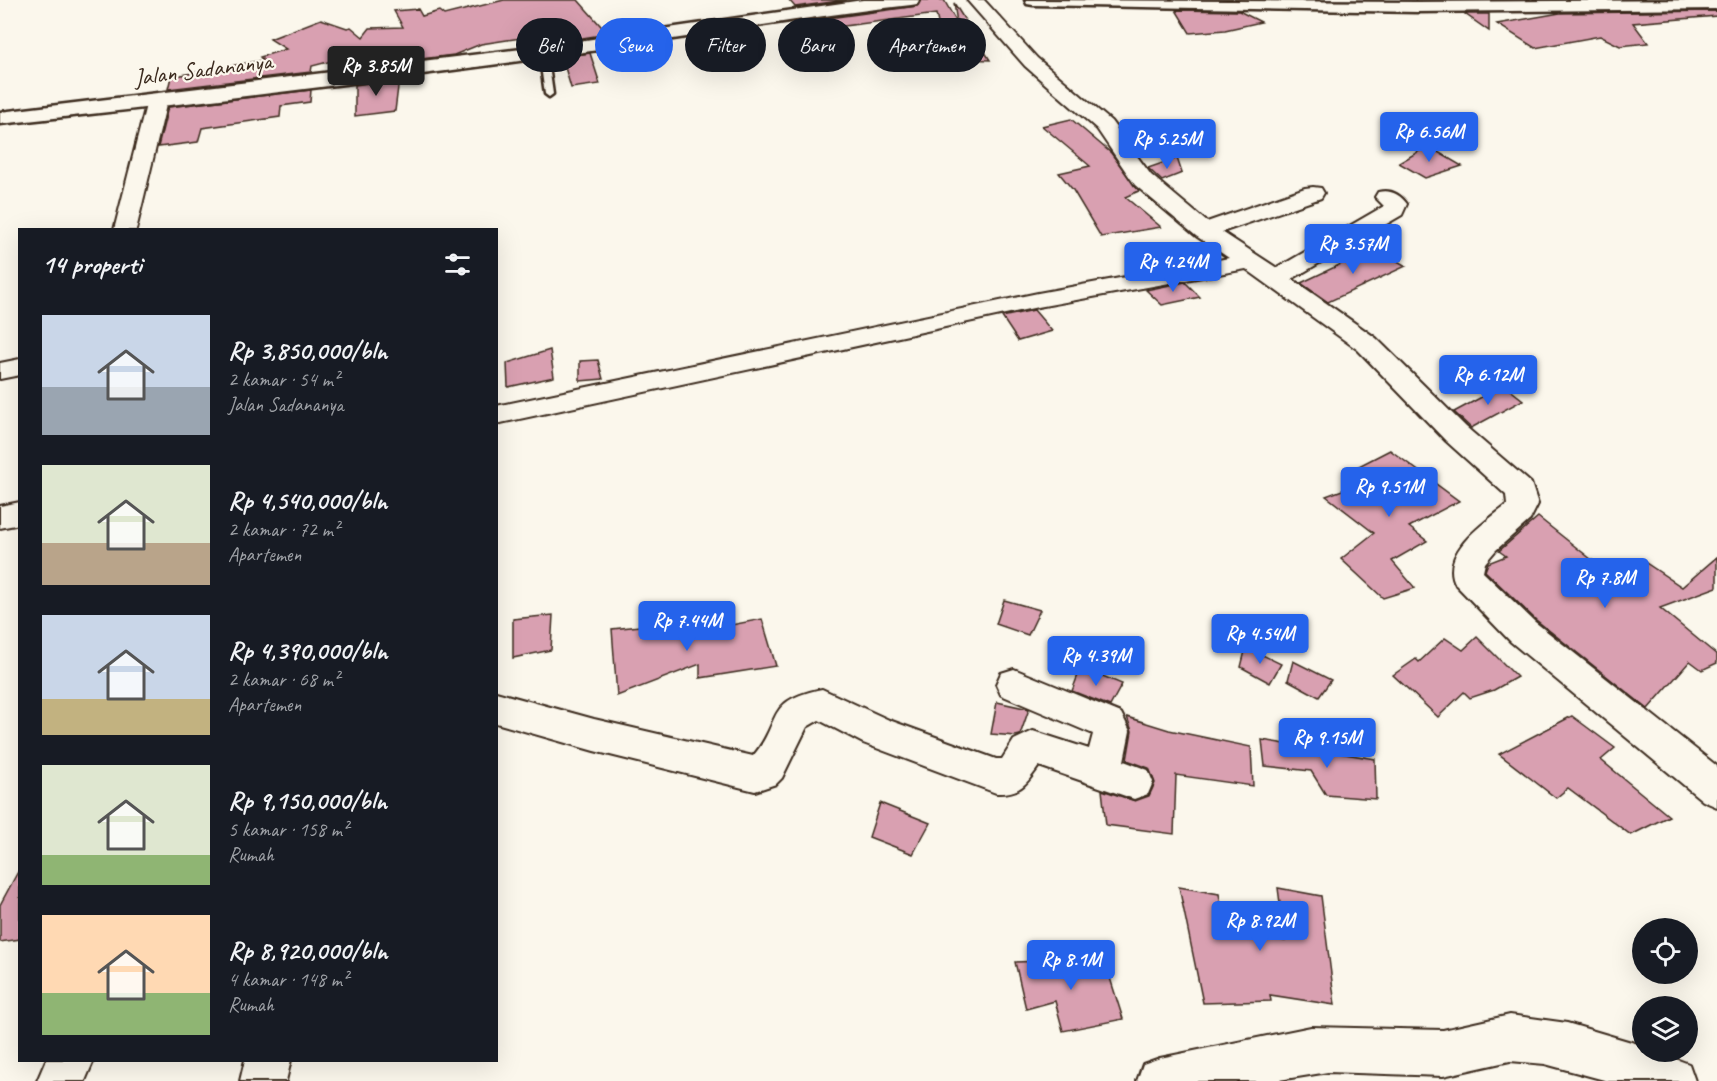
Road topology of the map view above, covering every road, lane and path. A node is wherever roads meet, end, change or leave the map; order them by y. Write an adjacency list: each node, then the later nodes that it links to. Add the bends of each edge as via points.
1 (911, 0): 6 (street, Jalan Sadananya)
2 (975, 0): 15 (street, via 1031,62 1104,125 1143,180)
3 (1033, 0): 4 (street)
4 (1167, 1): 5 (street, via 1417,7)
5 (1717, 4)
6 (583, 46)
7 (516, 55): 10 (street, Jalan Sadananya)
8 (546, 72): 9 (lane)
9 (549, 94)
10 (156, 101): 11 (street, Jalan Sadananya); 14 (street)
11 (0, 118)
12 (1313, 193): 15 (street)
13 (1386, 197): 17 (street, via 1396,204 1394,210)
14 (125, 228)
15 (1204, 231): 16 (street)
16 (1250, 261): 17 (street); 20 (street, via 1038,300)
17 (1276, 278): 25 (street, via 1367,344 1456,434 1520,491 1523,504 1519,512 1467,562 1467,576 1477,588 1523,632)
18 (18, 368): 19 (street)
19 (0, 371)
20 (498, 415)
21 (18, 513): 22 (street)
22 (0, 517)
23 (1014, 684): 24 (street, via 1108,724 1118,776 1033,747 1010,776 996,776 876,732 822,704 794,716 770,766 755,774)
24 (498, 708)
25 (1717, 789)
26 (70, 1062): 28 (street)
27 (267, 1062): 29 (street)
28 (60, 1081)
29 (262, 1081)
30 (1160, 1081): 31 (street, via 1311,1050 1443,1053 1510,1038 1551,1043)
31 (1672, 1081)

